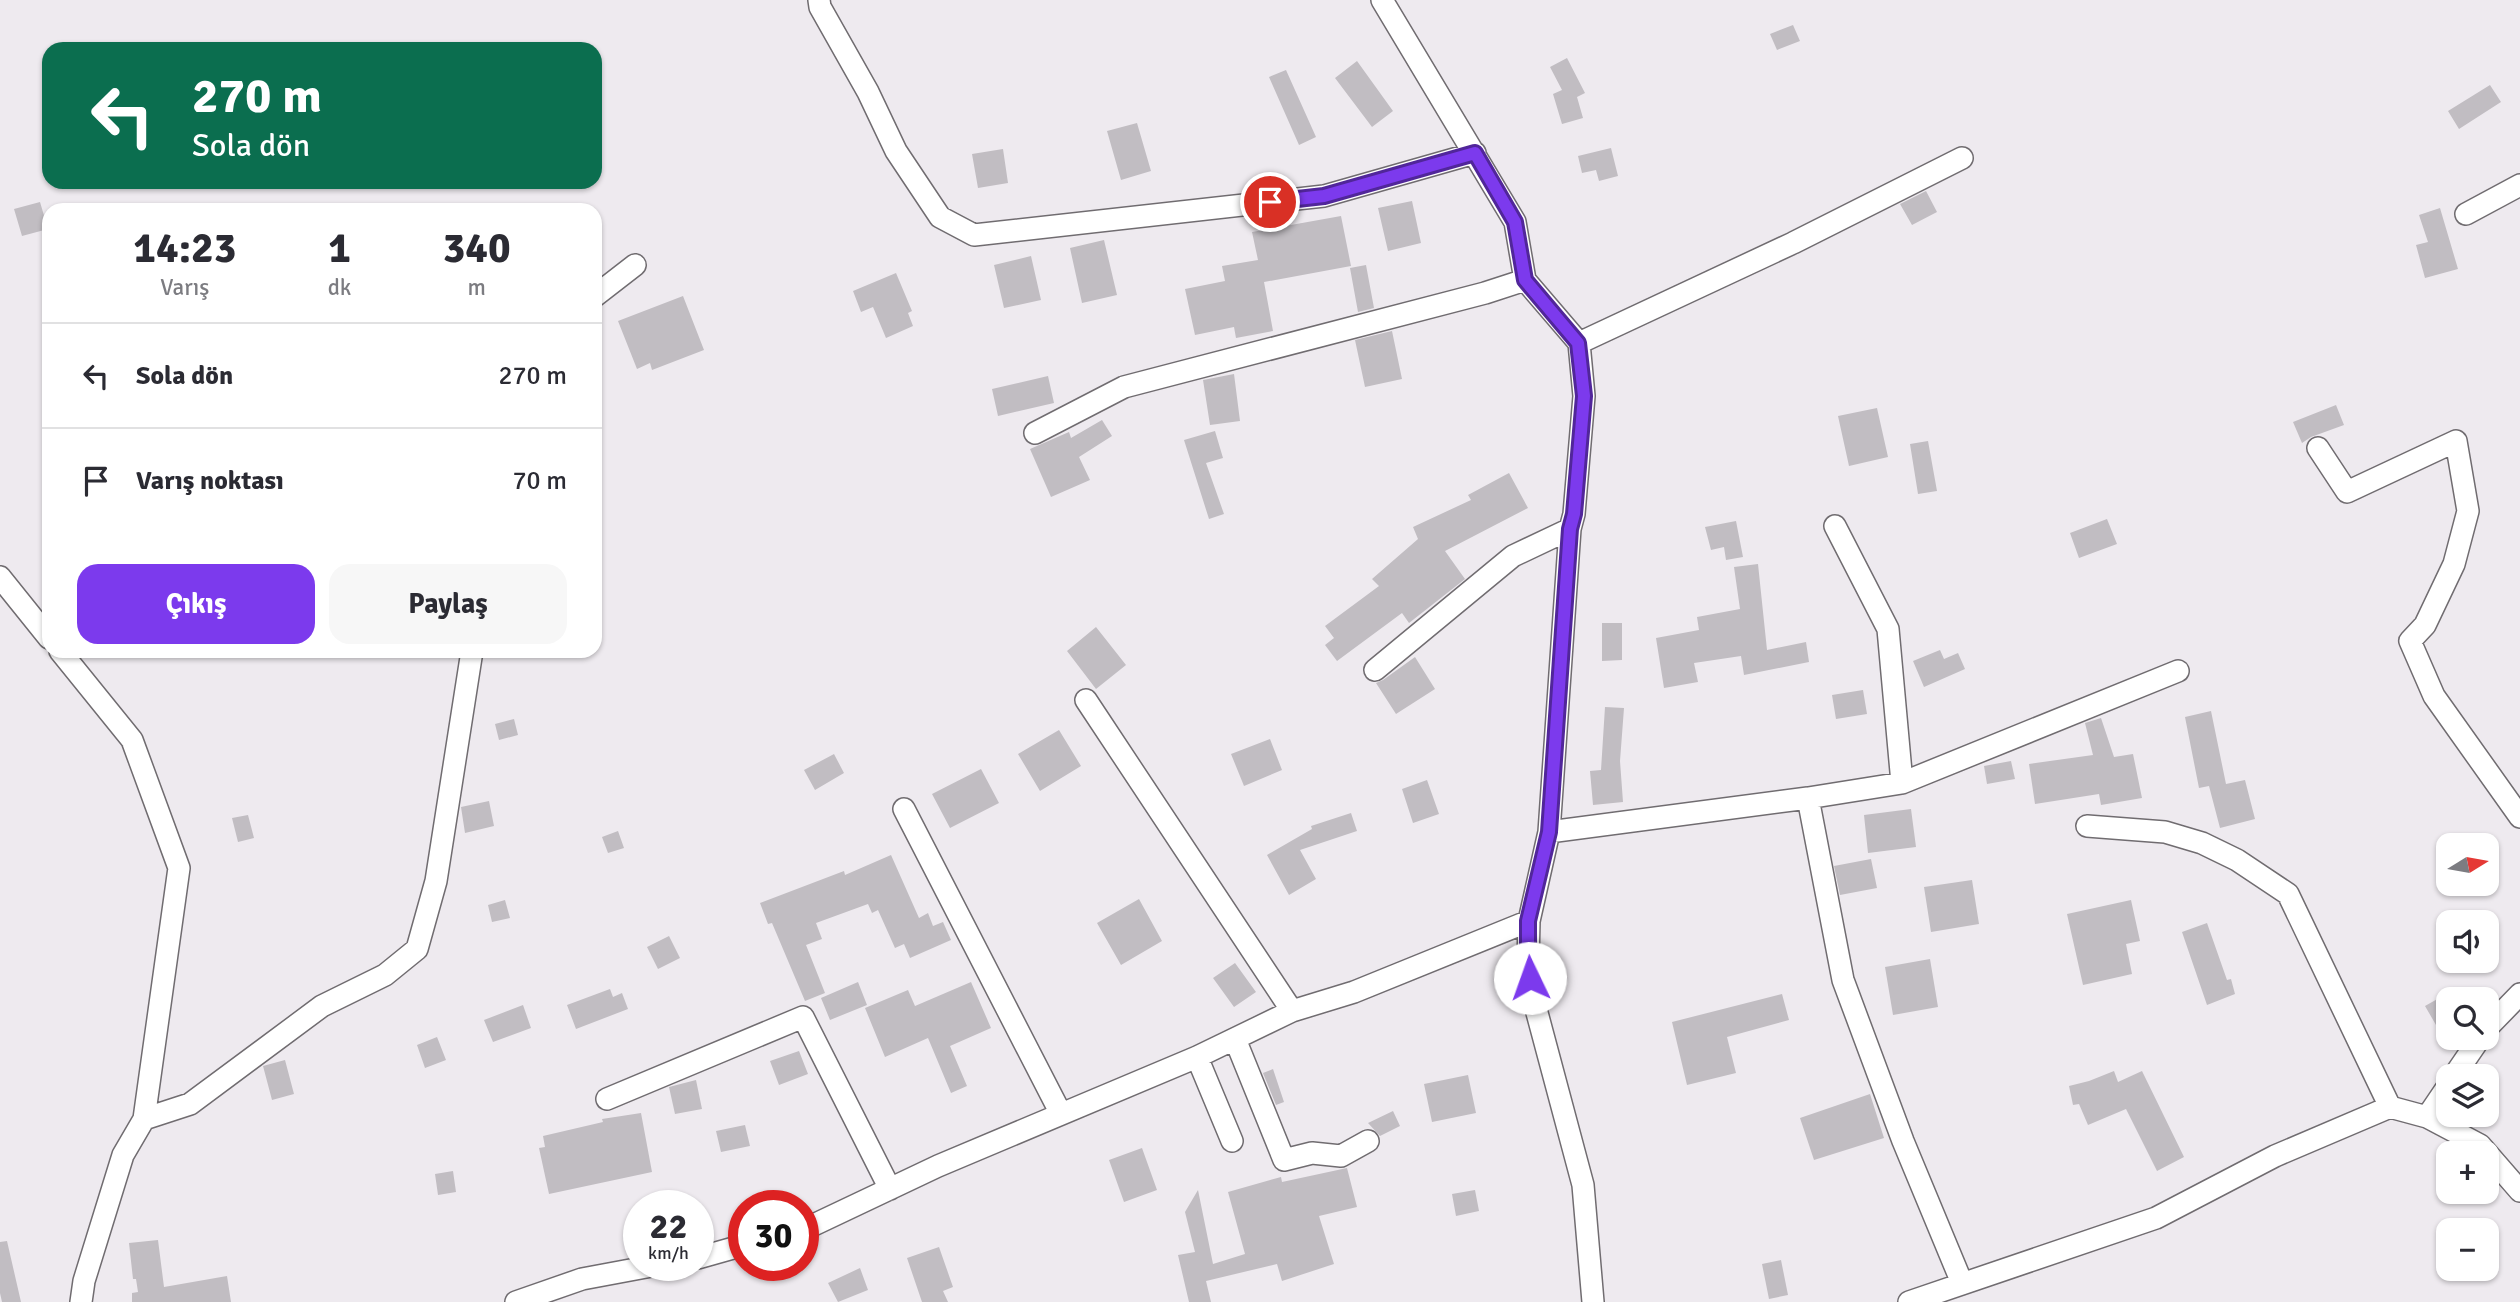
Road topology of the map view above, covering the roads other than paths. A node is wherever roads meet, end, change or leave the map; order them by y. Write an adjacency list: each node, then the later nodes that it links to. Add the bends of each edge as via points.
1 (819, 0): 3 (street, via 896,151 940,217 974,235 1324,196)
2 (1382, 0): 3 (street)
3 (1475, 153): 8 (street, via 1515,222)
4 (1962, 158): 10 (street)
5 (2520, 185): 6 (street)
6 (2466, 214)
7 (635, 265): 9 (street)
8 (1525, 280): 10 (street); 11 (street, via 1124,387)
9 (602, 291)
10 (1578, 343): 14 (street, via 1584,396)
11 (1035, 433)
12 (2318, 448): 25 (street, via 2347,492 2456,441 2468,511 2454,564 2425,625 2410,641 2434,696)
13 (1835, 526): 22 (street, via 1888,628)
14 (1570, 529): 19 (street, via 1513,556); 27 (street)
15 (0, 577): 16 (street)
16 (42, 629)
17 (66, 658): 39 (street, via 132,740 179,868)
18 (471, 658): 39 (street, via 436,881 417,949 385,975 322,1006 190,1104)
19 (1375, 670)
20 (2178, 671): 22 (street)
21 (1086, 700): 30 (street)
22 (1902, 783): 23 (street)
23 (1808, 798): 27 (street); 46 (street, via 1843,980)
24 (904, 809): 37 (street)
25 (2520, 817)
26 (2087, 826): 36 (street, via 2165,832 2202,843 2288,894)
27 (1549, 832): 28 (street)
28 (1528, 921): 30 (street, via 1354,992); 49 (street, via 1532,994 1583,1185)
29 (2520, 994): 31 (street)
30 (1292, 1011): 32 (street)
31 (2499, 1016)
32 (1235, 1039): 33 (street); 40 (street, via 1284,1160 1312,1153 1341,1156)
33 (1197, 1057): 37 (street); 41 (street)
34 (607, 1099): 42 (street, via 803,1017)
35 (2436, 1104): 38 (street)
36 (2390, 1107): 38 (street); 46 (street, via 2276,1156 2156,1218)
37 (1061, 1114): 42 (street)
38 (2427, 1117): 43 (street, via 2480,1146)
39 (144, 1119): 47 (street, via 122,1154)
40 (1368, 1141)
41 (1232, 1142)
42 (890, 1189): 44 (street)
43 (2520, 1191)
44 (819, 1222)
45 (623, 1271): 48 (street, via 582,1279)
46 (1962, 1283): 50 (street)
47 (81, 1302)
48 (516, 1302)
49 (1593, 1302)
50 (1909, 1302)

